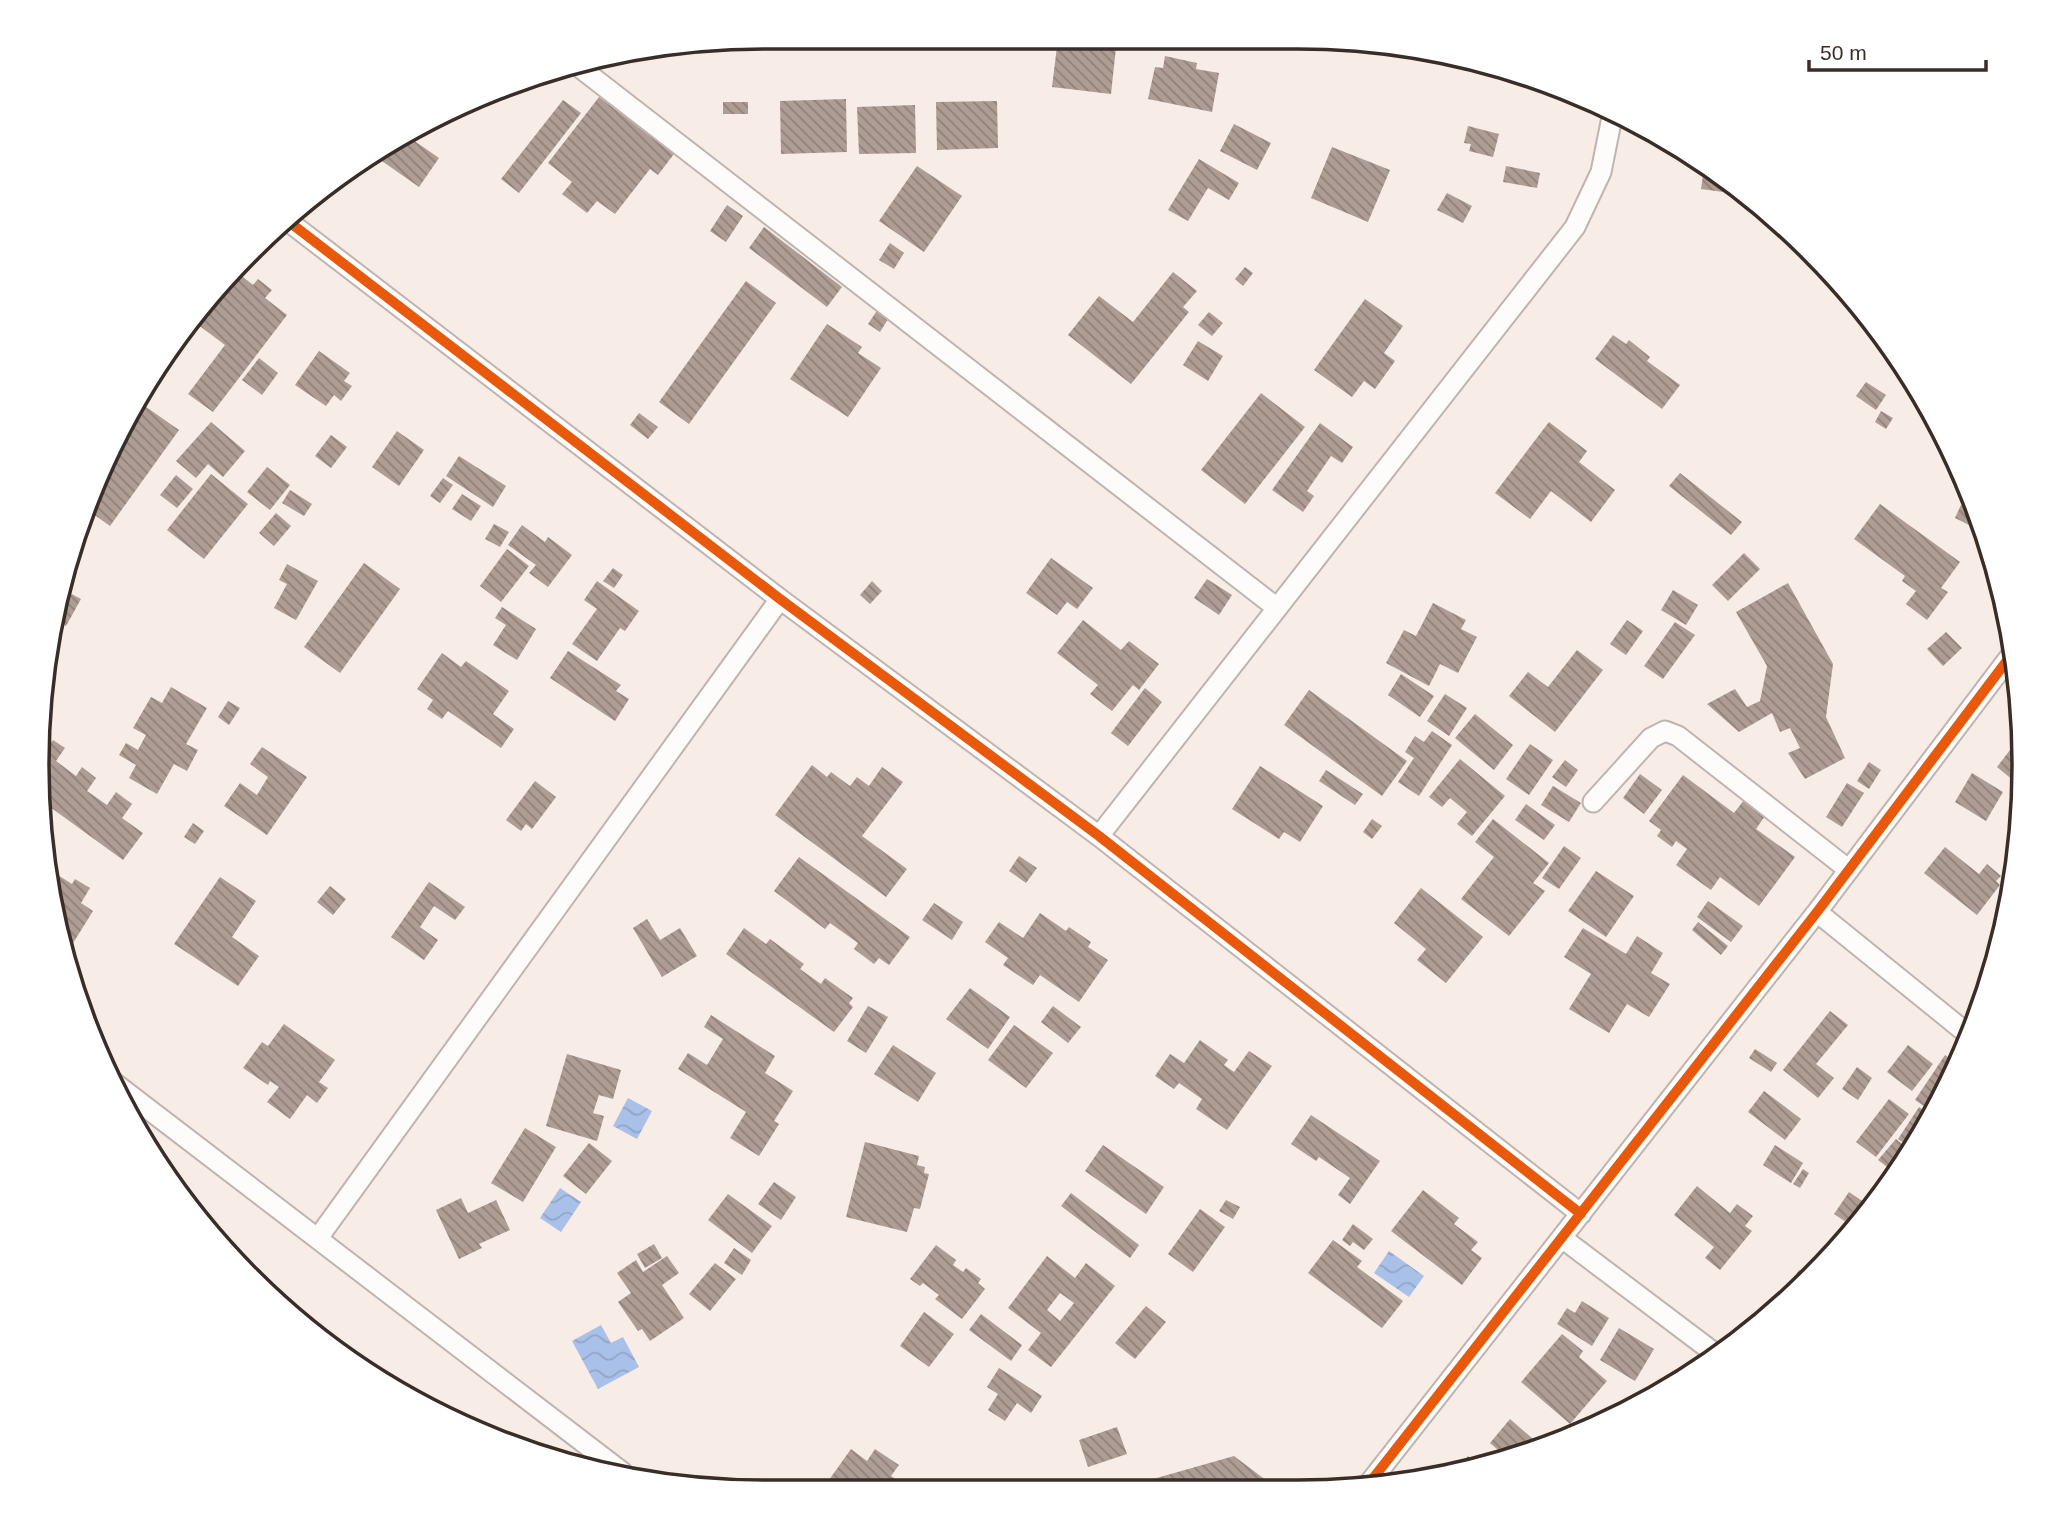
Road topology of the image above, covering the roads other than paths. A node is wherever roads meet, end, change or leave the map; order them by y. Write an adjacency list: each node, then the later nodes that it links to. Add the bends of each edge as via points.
1 (585, 72): 5 (street)
2 (1611, 122): 5 (street, via 1601,172 1575,228)
3 (294, 226): 4 (street)
4 (780, 598): 8 (street); 14 (street)
5 (1277, 608): 8 (street)
6 (2005, 664): 9 (street)
7 (1593, 802): 9 (street, via 1651,738 1665,731 1678,736)
8 (1099, 836): 13 (street)
9 (1849, 870): 10 (street)
10 (1817, 912): 11 (street); 13 (street)
11 (1961, 1029)
12 (131, 1096): 14 (street)
13 (1581, 1214): 15 (street)
14 (318, 1238): 17 (street)
15 (1562, 1238): 16 (street); 18 (street)
16 (1709, 1349)
17 (610, 1463)
18 (1375, 1475)

